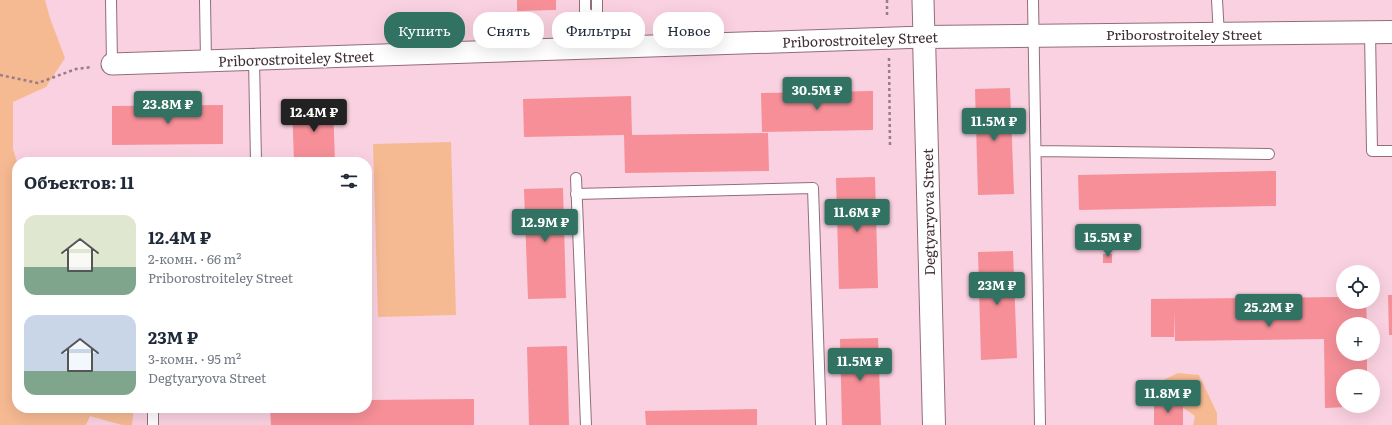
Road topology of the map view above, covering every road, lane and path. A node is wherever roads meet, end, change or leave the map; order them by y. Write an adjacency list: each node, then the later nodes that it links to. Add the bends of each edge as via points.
1 (111, 0): 21 (lane)
2 (205, 0): 20 (lane)
3 (584, 0): 9 (lane)
4 (598, 0): 10 (lane)
5 (887, 0): 16 (path)
6 (923, 0): 15 (street, Degtyaryova Street)
7 (1033, 0): 14 (lane)
8 (1217, 0): 13 (lane)
9 (585, 12)
10 (597, 12)
11 (1370, 32): 12 (street, Priborostroiteley Street); 13 (street, Priborostroiteley Street); 25 (lane, via 1372,151)
12 (1392, 32)
13 (1219, 34): 14 (street, Priborostroiteley Street)
14 (1034, 35): 15 (street, Priborostroiteley Street); 24 (lane)
15 (924, 37): 16 (street, Priborostroiteley Street); 34 (street, Degtyaryova Street)
16 (888, 38): 17 (street, Priborostroiteley Street); 23 (path)
17 (645, 46)
18 (597, 48): 19 (street, Priborostroiteley Street)
19 (254, 60): 20 (street, Priborostroiteley Street); 27 (lane)
20 (206, 61): 21 (street, Priborostroiteley Street)
21 (112, 64): 22 (path, via 76,69 38,83)
22 (0, 75)
23 (890, 148)
24 (1036, 151): 26 (lane); 35 (lane)
25 (1392, 151)
26 (1269, 154)
27 (256, 157)
28 (576, 178): 29 (lane)
29 (576, 194): 32 (lane); 33 (lane, via 813,188)
30 (153, 413): 31 (lane)
31 (153, 425)
32 (586, 425)
33 (821, 425)
34 (934, 425)
35 (1040, 425)

